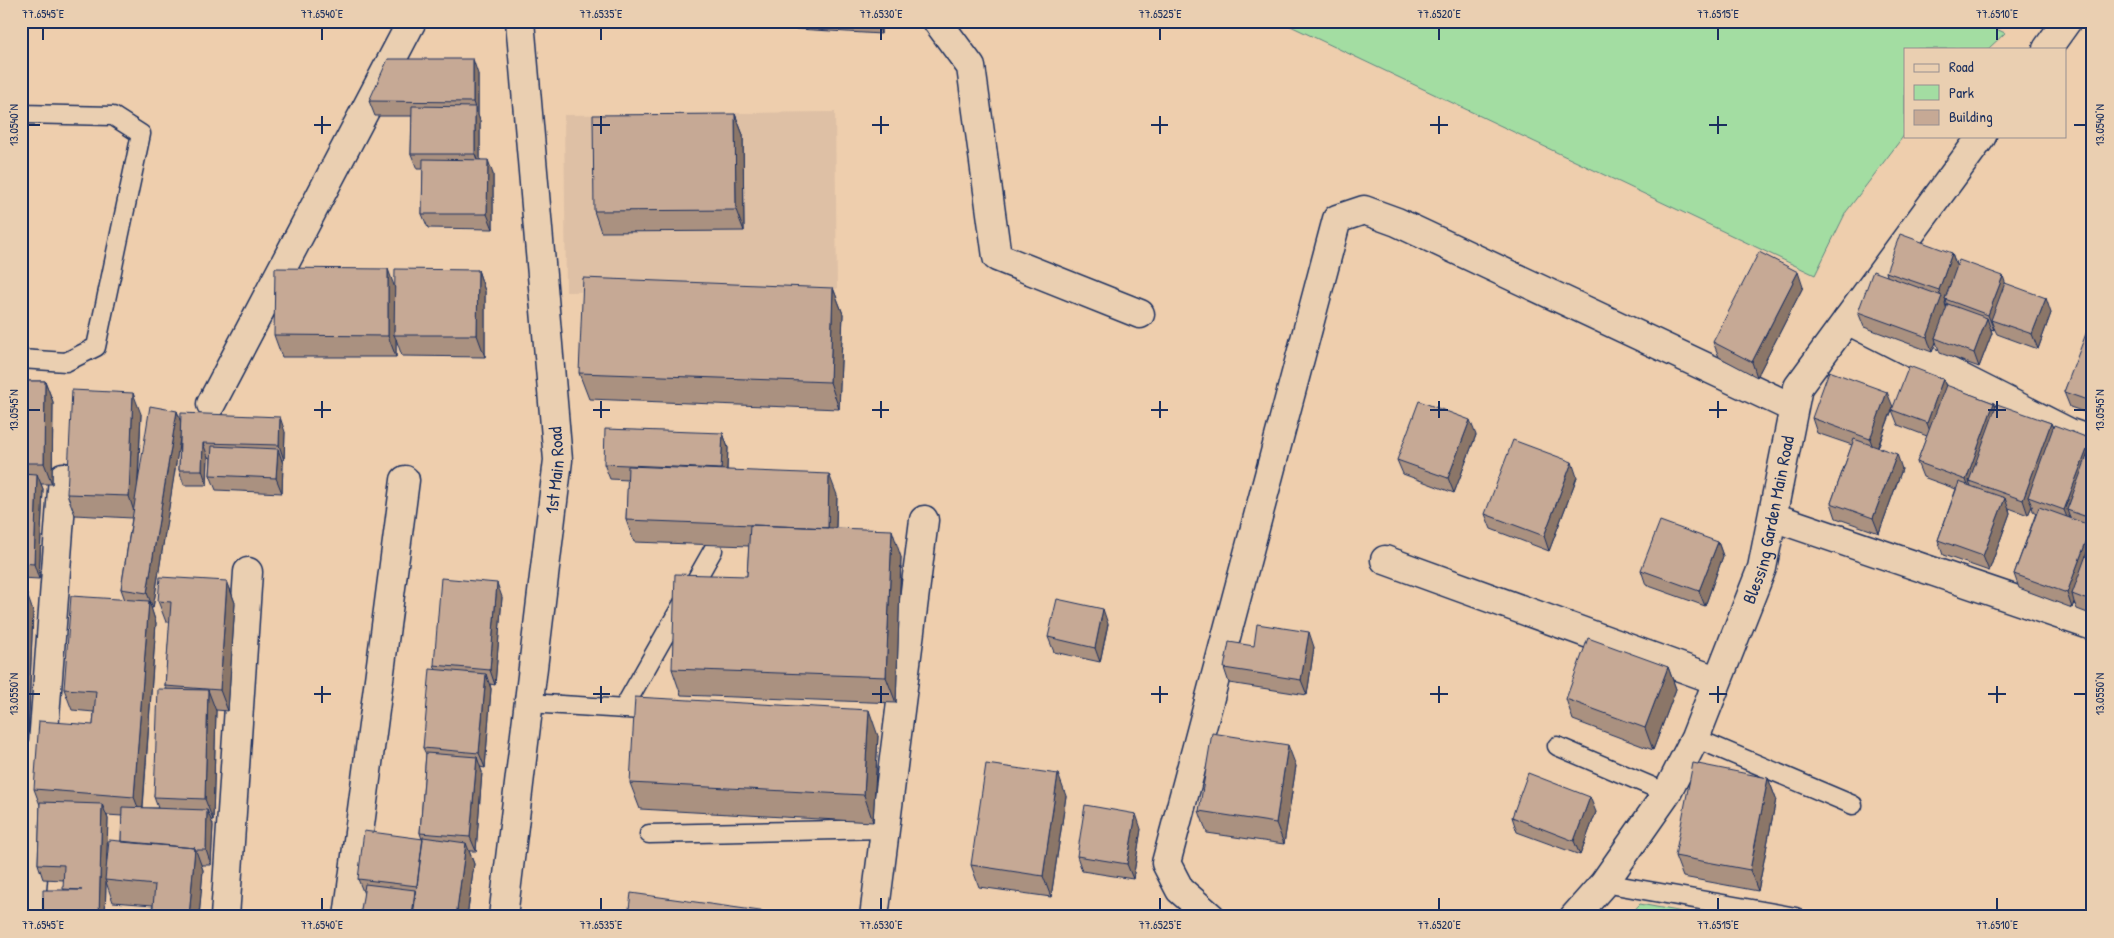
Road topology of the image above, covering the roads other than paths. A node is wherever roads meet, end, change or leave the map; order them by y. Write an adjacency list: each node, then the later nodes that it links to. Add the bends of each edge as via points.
1 (412, 21): 11 (street)
2 (520, 21): 23 (street, 1st Main Road, via 558,460)
3 (937, 21): 8 (street, via 971,67 997,257)
4 (2067, 21): 5 (street)
5 (2048, 48)
6 (21, 114): 10 (lane, via 114,116 141,134 96,347 66,362)
7 (1981, 138): 9 (street, Blessing Garden Main Road)
8 (1140, 314)
9 (1848, 320): 12 (street, Blessing Garden Main Road, via 1798,387); 13 (street)
10 (21, 359)
11 (211, 404)
12 (1793, 408): 16 (street, Blessing Garden Main Road); 38 (street, via 1397,222 1364,210 1337,219 1166,863 1180,890)
13 (2093, 442)
14 (63, 477): 33 (street)
15 (406, 480): 35 (street)
16 (1773, 517): 21 (street); 22 (street, Blessing Garden Main Road, via 1762,568)
17 (924, 520): 30 (street)
18 (712, 550): 24 (lane)
19 (1385, 560): 22 (street)
20 (248, 572): 34 (street)
21 (2093, 626)
22 (1716, 680): 26 (street, Blessing Garden Main Road)
23 (529, 703): 24 (lane); 36 (street, 1st Main Road)
24 (623, 709): 25 (lane)
25 (672, 712)
26 (1694, 738): 28 (street, Blessing Garden Main Road); 29 (lane)
27 (1557, 746): 28 (lane)
28 (1667, 793): 32 (street, Blessing Garden Main Road)
29 (1853, 805)
30 (885, 829): 31 (lane); 37 (street)
31 (649, 834)
32 (1604, 883): 39 (street, Blessing Garden Main Road); 40 (lane)
33 (30, 917)
34 (225, 917)
35 (348, 917)
36 (503, 917)
37 (874, 917)
38 (1211, 917)
39 (1574, 917)
40 (1796, 917)

